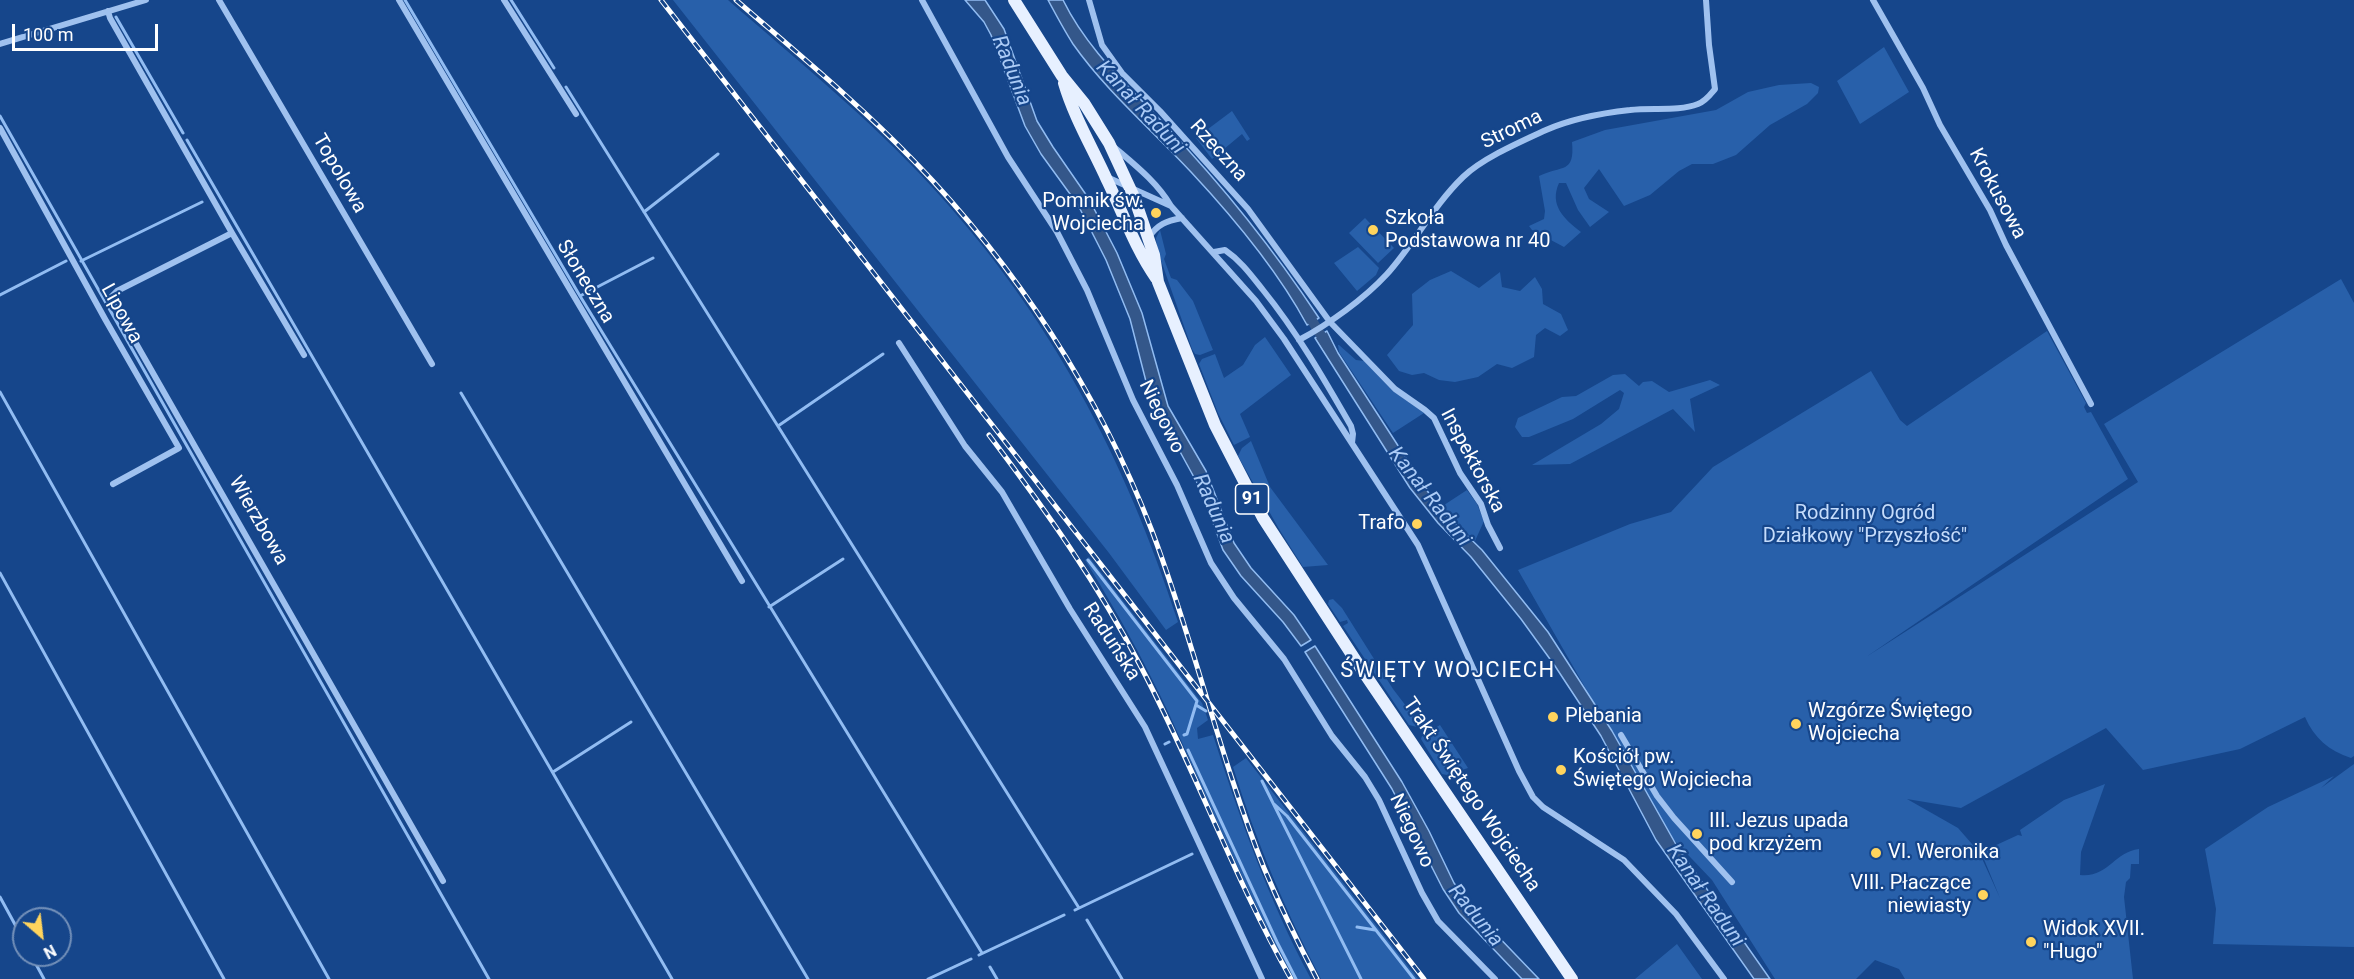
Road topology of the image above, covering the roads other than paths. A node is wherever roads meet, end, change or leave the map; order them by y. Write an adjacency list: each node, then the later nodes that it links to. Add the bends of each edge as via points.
1 (146, 0): 10 (street)
2 (219, 0): 28 (street, Topolowa)
3 (399, 0): 33 (street, Słoneczna)
4 (504, 0): 13 (street)
5 (922, 0): 38 (street, Niegowo, via 1008,157 1057,232 1088,290 1133,400 1211,563 1284,659 1332,736 1365,777 1438,921)
6 (1014, 0): 12 (main road, Trakt Świętego Wojciecha / 91)
7 (1089, 0): 24 (street, Rzeczna, via 1102,45 1113,61 1248,209)
8 (1706, 0): 24 (street, Stroma, via 1715,79 1715,89 1707,98 1689,106 1630,110 1548,129 1479,165 1447,195 1387,273)
9 (1873, 0): 29 (street, Krokusowa, via 1990,210)
10 (108, 11): 11 (street); 20 (street)
11 (0, 44)
12 (1062, 76): 15 (main road, Trakt Świętego Wojciecha / 91); 16 (main road, Trakt Świętego Wojciecha / 91, via 1072,110)
13 (576, 114)
14 (0, 128): 31 (street, Lipowa, via 179,448)
15 (1109, 143): 17 (main road, Trakt Świętego Wojciecha / 91); 18 (street, Trakt Świętego Wojciecha, via 1142,170)
16 (1106, 177): 17 (street, Trakt Świętego Wojciecha); 23 (main road, Trakt Świętego Wojciecha / 91, via 1142,259)
17 (1131, 188): 18 (street, Trakt Świętego Wojciecha); 21 (main road, Trakt Świętego Wojciecha / 91)
18 (1171, 206): 19 (street, Trakt Świętego Wojciecha)
19 (1182, 218): 21 (street, via 1156,226); 22 (street, Trakt Świętego Wojciecha)
20 (232, 233): 27 (street); 35 (street, Wierzbowa, via 117,291 112,303)
21 (1148, 238): 23 (main road, Trakt Świętego Wojciecha / 91)
22 (1214, 252): 25 (street, via 1225,250 1238,259); 30 (street, Trakt Świętego Wojciecha, via 1284,339)
23 (1158, 282): 39 (main road, Trakt Świętego Wojciecha / 91, via 1215,425 1263,518)
24 (1328, 323): 25 (street, Stroma); 32 (street, Inspektorska, via 1395,389 1434,418 1460,473 1486,513)
25 (1299, 340): 30 (street, via 1351,426)
26 (899, 343): 37 (street, Raduńska, via 965,446 1002,492 1145,727)
27 (304, 355)
28 (432, 364)
29 (2091, 404)
30 (1352, 443): 40 (street, Trakt Świętego Wojciecha, via 1426,559 1533,797 1624,860 1676,914)
31 (113, 484)
32 (1500, 548)
33 (742, 581)
34 (1621, 735): 36 (street, via 1663,803)
35 (443, 881)
36 (1732, 882)
37 (1262, 979)
38 (1495, 979)
39 (1572, 979)
40 (1724, 979)

